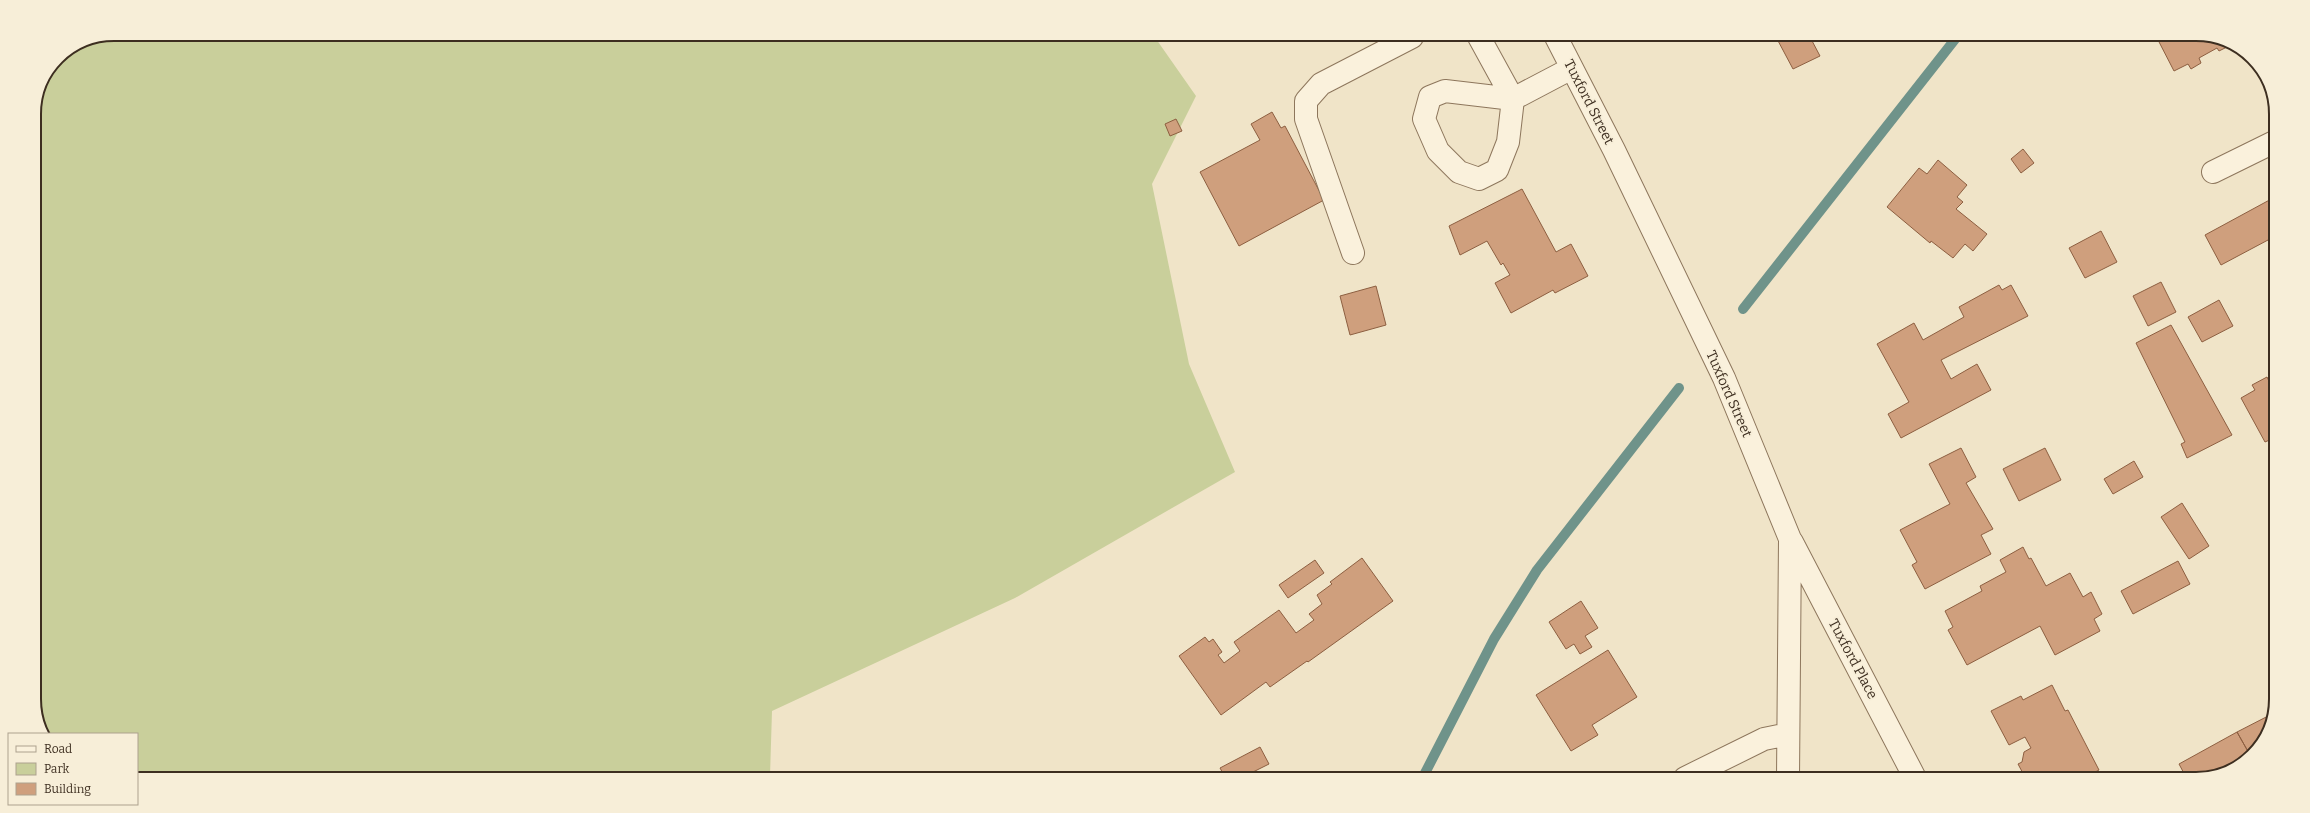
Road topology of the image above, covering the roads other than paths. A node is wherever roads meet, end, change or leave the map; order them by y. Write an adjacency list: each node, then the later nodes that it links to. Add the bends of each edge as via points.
1 (1404, 41): 8 (street, via 1321,84 1306,101 1306,119)
2 (1481, 41): 5 (street)
3 (1558, 41): 4 (street, Tuxford Street)
4 (1572, 68): 5 (street); 9 (street, Tuxford Street, via 1724,378)
5 (1513, 99): 5 (street, via 1508,142 1497,170 1479,179 1458,172 1438,151 1424,119 1430,97 1445,91)
6 (2269, 144): 7 (street)
7 (2213, 172)
8 (1353, 253)
9 (1790, 539): 10 (street, Tuxford Street); 13 (street, Tuxford Place)
10 (1788, 734): 11 (street, via 1764,739); 12 (street, Tuxford Street)
11 (1697, 772)
12 (1788, 772)
13 (1912, 772)

